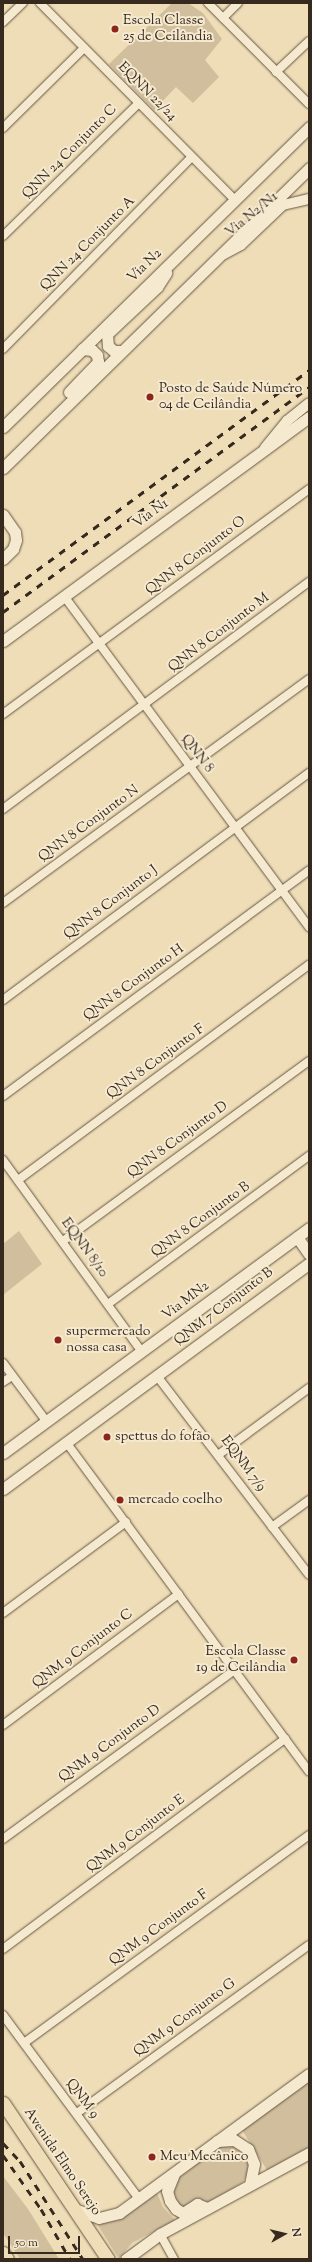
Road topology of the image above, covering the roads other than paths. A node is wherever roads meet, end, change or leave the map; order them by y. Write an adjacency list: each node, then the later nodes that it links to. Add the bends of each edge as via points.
1 (23, 3): 6 (street)
2 (40, 3): 8 (street, EQNN 22/24)
3 (208, 3): 5 (street)
4 (238, 3): 5 (street)
5 (223, 18): 9 (street)
6 (3, 22)
7 (309, 41): 9 (street)
8 (84, 48): 10 (street, EQNN 22/24); 13 (street)
9 (276, 72): 11 (street)
10 (139, 103): 14 (street, EQNN 22/24); 18 (street, QNN 24 Conjunto C)
11 (309, 104)
12 (309, 127): 17 (main road, Via N2)
13 (3, 128)
14 (192, 157): 17 (street, EQNN 22/24); 21 (street, QNN 24 Conjunto A)
15 (309, 168): 20 (main road)
16 (309, 199): 20 (street, Via N2/N1, via 283,205 241,245)
17 (235, 200): 19 (main road, Via N2)
18 (3, 236)
19 (176, 258): 22 (main road, Via N2); 23 (main road, via 157,287 107,334 108,346)
20 (215, 259): 23 (main road)
21 (3, 349)
22 (82, 349): 26 (main road, Via N2); 27 (main road, via 89,348 95,352 96,365 46,416)
23 (121, 351): 27 (main road)
24 (309, 403): 28 (street, Via N1, via 287,421)
25 (309, 417): 28 (main road)
26 (3, 427)
27 (21, 450): 29 (main road)
28 (263, 451): 34 (main road, Via N1)
29 (3, 468)
30 (309, 489): 36 (street, QNN 8 Conjunto O)
31 (3, 515): 32 (main road, via 15,532 16,540 13,549)
32 (3, 559)
33 (309, 582): 38 (street, QNN 8 Conjunto M)
34 (64, 596): 35 (main road, Via N1); 36 (street, QNN 8)
35 (3, 641)
36 (99, 644): 38 (street, QNN 8); 39 (street, QNN 8 Conjunto O)
37 (309, 679): 40 (street, QNN 8 Conjunto N)
38 (145, 705): 40 (street, QNN 8); 42 (street)
39 (3, 714)
40 (190, 766): 43 (street, QNN 8); 46 (street, QNN 8 Conjunto N)
41 (309, 774): 43 (street, QNN 8 Conjunto J)
42 (3, 809)
43 (235, 827): 45 (street, QNN 8); 49 (street, QNN 8 Conjunto J)
44 (309, 870): 45 (street, QNN 8 Conjunto H)
45 (281, 891): 47 (street, QNN 8); 51 (street, QNN 8 Conjunto H)
46 (3, 903)
47 (309, 927)
48 (309, 965): 54 (street, QNN 8 Conjunto F)
49 (3, 1000)
50 (309, 1060): 57 (street, QNN 8 Conjunto D)
51 (3, 1096)
52 (309, 1156): 60 (street, QNN 8 Conjunto B)
53 (3, 1160): 54 (street, EQNN 8/10)
54 (18, 1180): 57 (street, EQNN 8/10)
55 (309, 1228): 56 (main road, Via MN2)
56 (296, 1237): 58 (main road); 61 (main road, Via MN2)
57 (63, 1241): 60 (street, EQNN 8/10)
58 (309, 1254)
59 (309, 1263): 64 (main road, QNM 7 Conjunto B)
60 (108, 1304): 61 (street, EQNN 8/10)
61 (142, 1352): 67 (main road, Via MN2)
62 (3, 1363): 63 (street)
63 (12, 1376): 65 (street); 67 (street)
64 (157, 1376): 68 (main road); 70 (street, EQNM 7/9)
65 (3, 1382)
66 (309, 1388): 70 (street)
67 (47, 1422): 69 (main road, Via MN2)
68 (66, 1442): 71 (main road); 73 (street)
69 (3, 1453)
70 (218, 1454): 74 (street, EQNM 7/9)
71 (3, 1489)
72 (309, 1500): 74 (street)
73 (126, 1522): 76 (street); 77 (street)
74 (272, 1527): 75 (street, EQNM 7/9)
75 (309, 1575)
76 (179, 1594): 78 (street); 79 (street, QNM 9 Conjunto C)
77 (3, 1613)
78 (233, 1671): 80 (street); 83 (street, QNM 9 Conjunto D)
79 (3, 1725)
80 (285, 1739): 81 (street); 85 (street, QNM 9 Conjunto E)
81 (309, 1771)
82 (309, 1835): 87 (street, QNM 9 Conjunto F)
83 (3, 1839)
84 (309, 1945): 90 (street, QNM 9 Conjunto G)
85 (3, 1949)
86 (3, 2015): 87 (street, QNM 9)
87 (24, 2043): 90 (street, QNM 9)
88 (309, 2074): 91 (main road)
89 (3, 2103): 97 (main road, Avenida Elmo Serejo)
90 (77, 2113): 95 (street, QNM 9)
91 (217, 2142): 93 (main road); 94 (main road, via 234,2140 248,2149 254,2164)
92 (309, 2153): 94 (main road)
93 (177, 2171): 95 (main road); 96 (main road, via 168,2185 168,2196 173,2206 183,2213 197,2204)
94 (250, 2184): 96 (main road)
95 (139, 2199): 97 (main road, via 112,2216 93,2217)
96 (207, 2208): 98 (main road)
97 (77, 2210): 101 (main road, Avenida Elmo Serejo)
98 (160, 2234): 102 (main road); 103 (street)
99 (3, 2253): 100 (main road)
100 (7, 2259)
101 (108, 2259)
102 (126, 2259)
103 (174, 2259)

